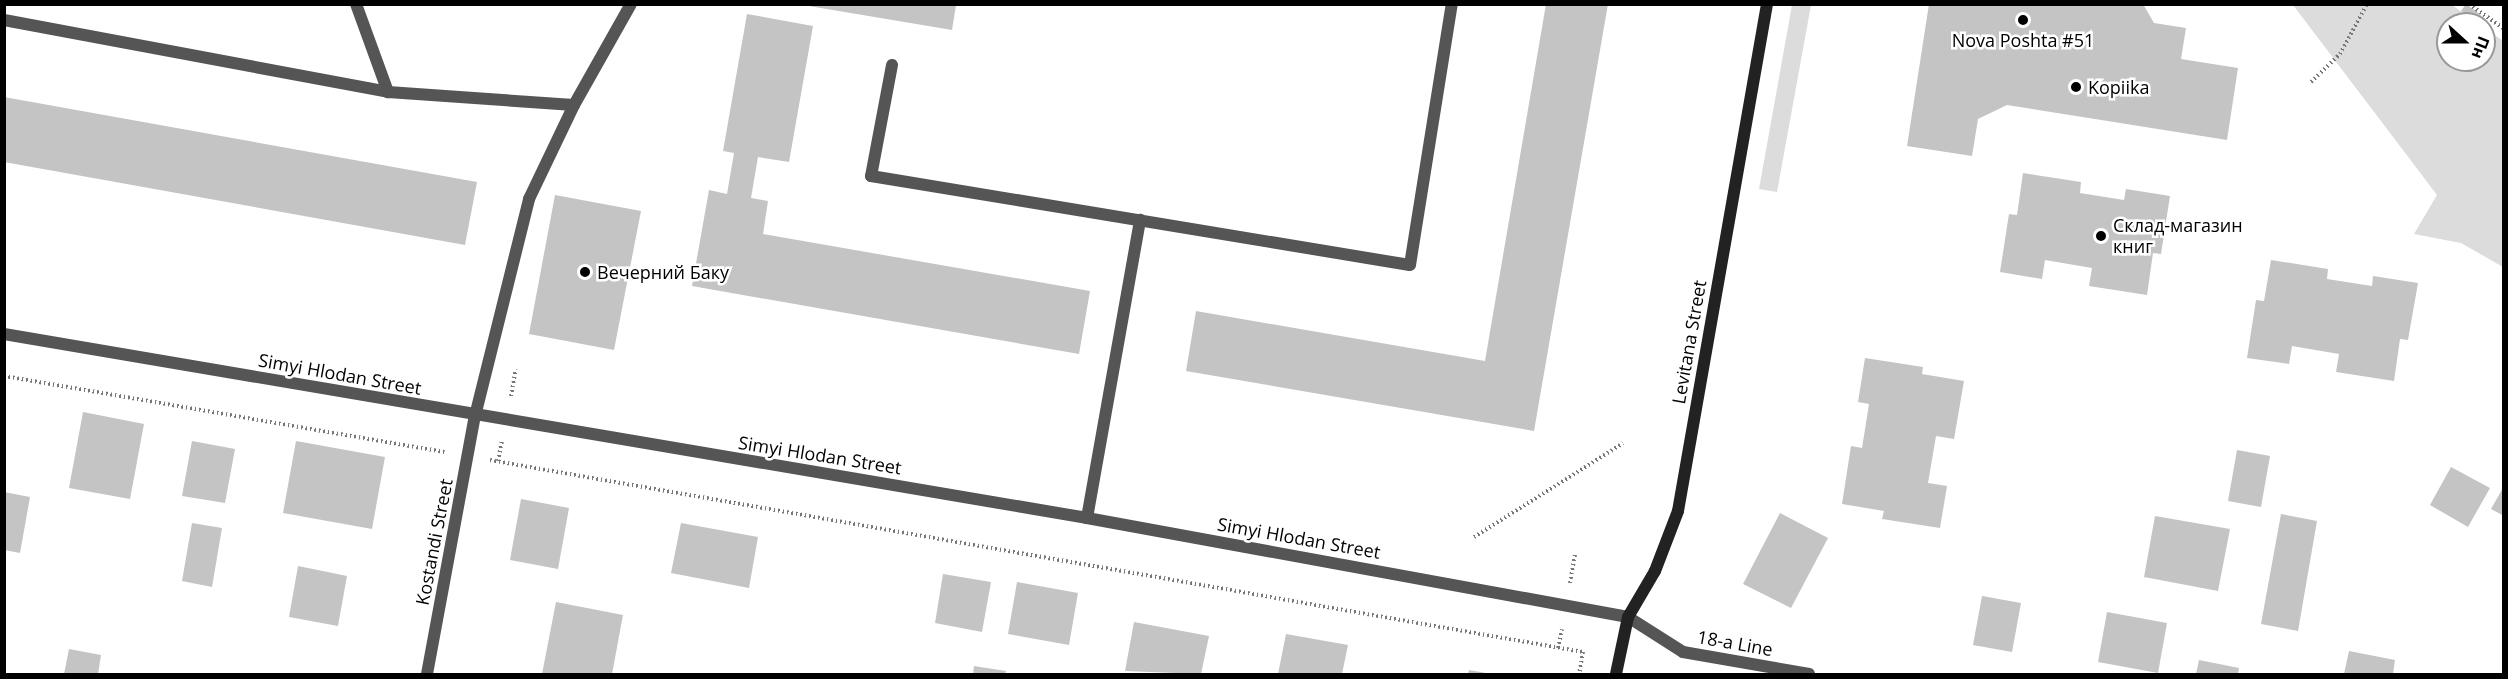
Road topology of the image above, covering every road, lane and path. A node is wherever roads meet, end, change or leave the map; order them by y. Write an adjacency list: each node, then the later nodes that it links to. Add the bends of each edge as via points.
1 (356, 4): 11 (street)
2 (632, 4): 12 (street, Kostandi Street)
3 (1452, 4): 13 (street, via 1410,265)
4 (1767, 4): 21 (main road, Levitana Street, via 1678,511 1655,571)
5 (2367, 4): 10 (path, via 2340,54)
6 (2469, 4): 8 (path)
7 (4, 20): 11 (street)
8 (2504, 29)
9 (892, 65): 13 (street, via 871,176)
10 (2311, 81)
11 (388, 92): 12 (street)
12 (574, 105): 16 (street, Kostandi Street, via 529,199)
13 (1140, 220): 19 (street)
14 (4, 334): 16 (street, Simyi Hlodan Street)
15 (4, 376): 18 (path)
16 (475, 416): 18 (street, Kostandi Street); 19 (street, Simyi Hlodan Street)
17 (1623, 443): 20 (path)
18 (468, 456): 22 (street, Kostandi Street); 23 (path, via 1583,652)
19 (1088, 518): 21 (street, Simyi Hlodan Street)
20 (1474, 537)
21 (1628, 617): 24 (main road, Levitana Street); 25 (street, 18-a Line, via 1683,652)
22 (427, 675)
23 (1579, 675)
24 (1616, 675)
25 (1809, 675)

